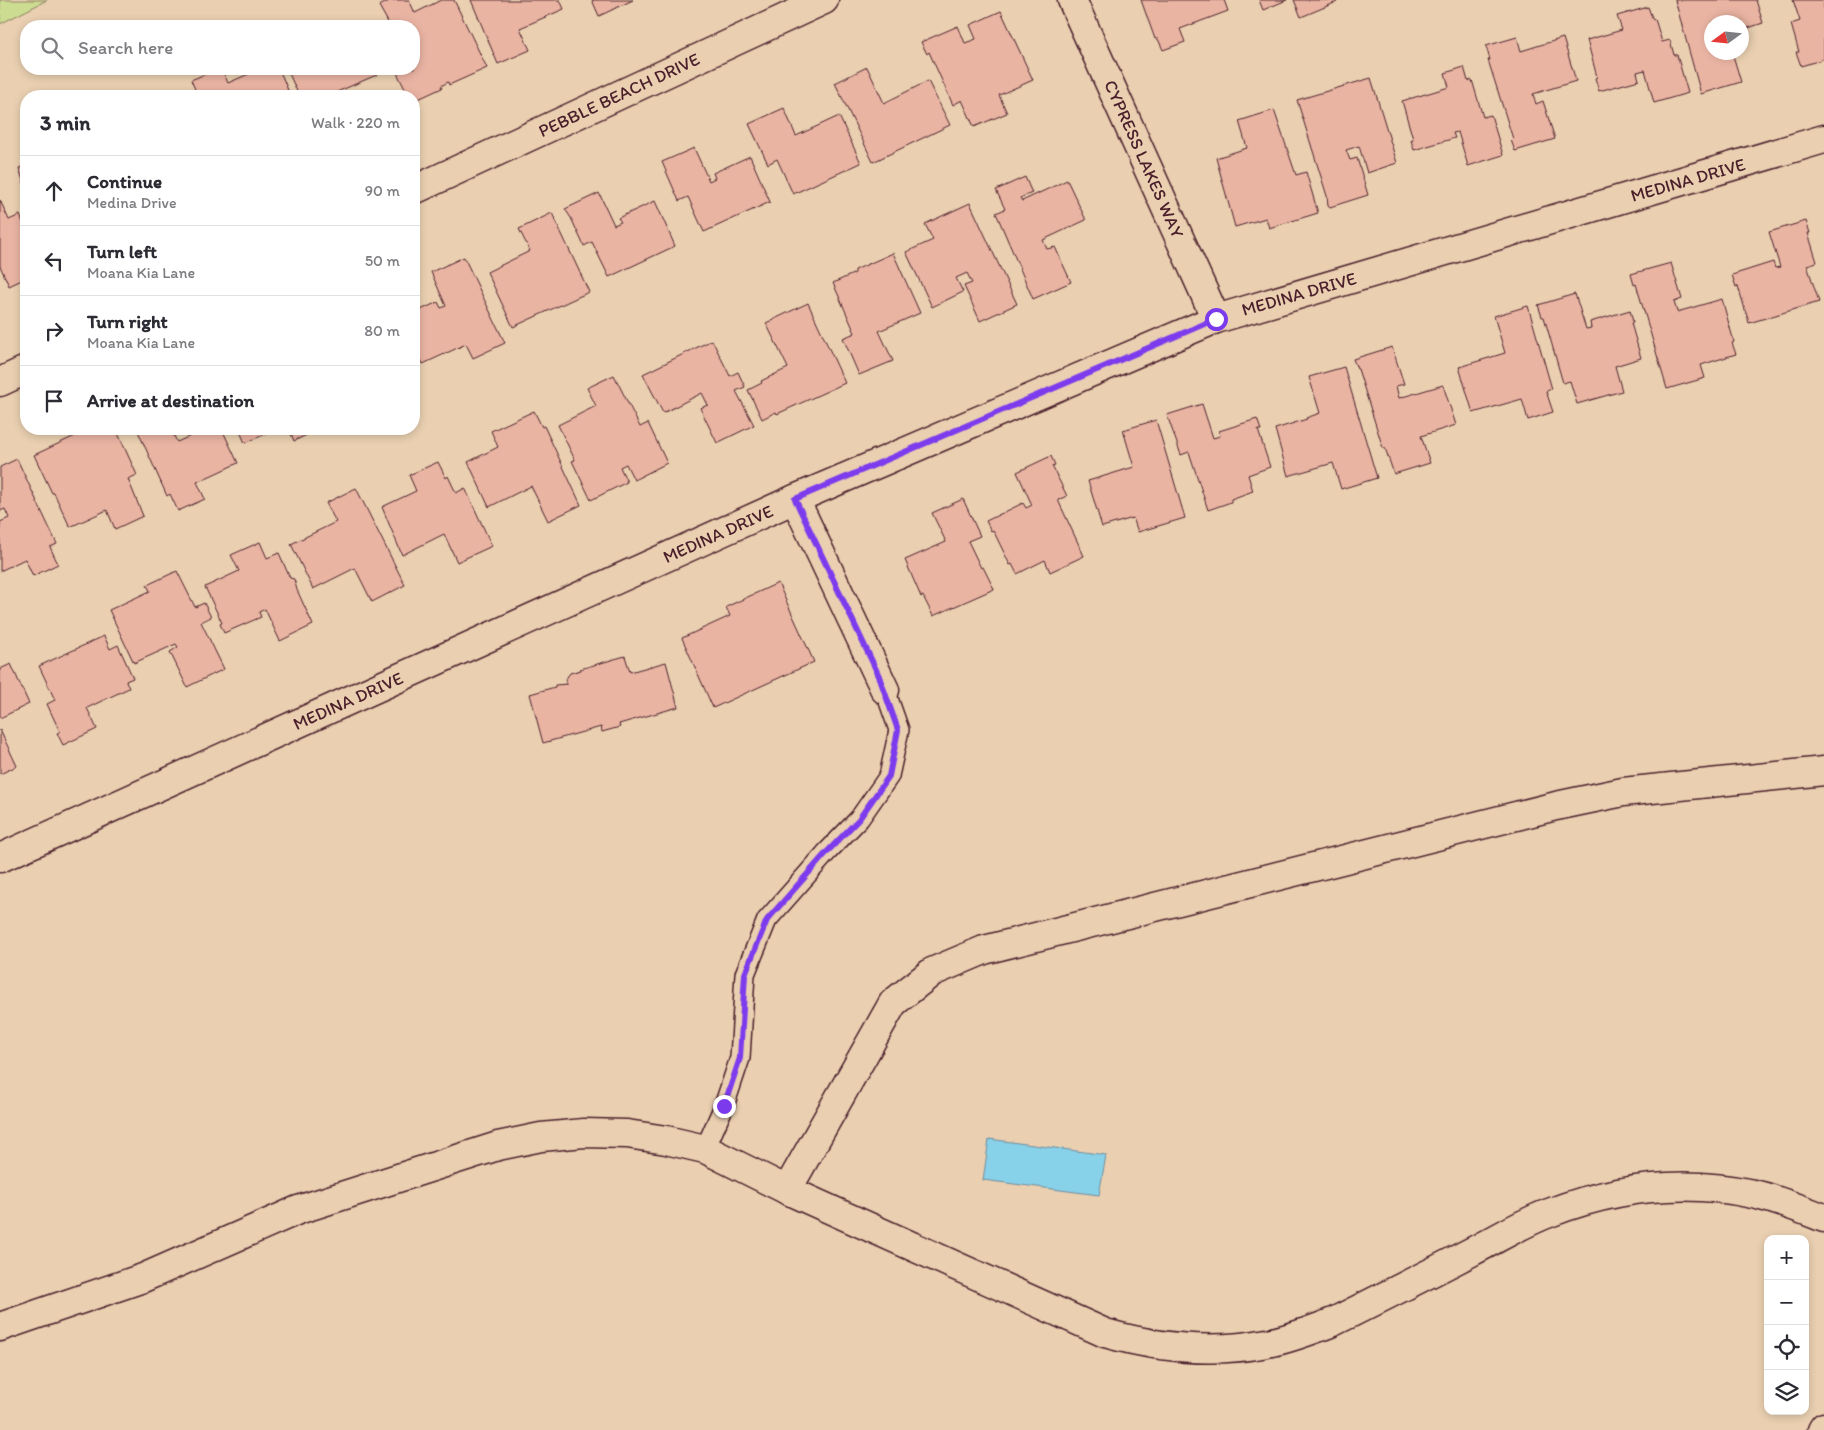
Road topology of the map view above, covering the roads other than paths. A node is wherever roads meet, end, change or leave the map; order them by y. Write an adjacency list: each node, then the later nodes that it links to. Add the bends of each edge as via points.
1 (824, 0): 4 (street, PEBBLE BEACH DRIVE)
2 (1072, 0): 5 (street, CYPRESS LAKES WAY)
3 (1824, 139): 5 (street, MEDINA DRIVE)
4 (420, 187)
5 (1216, 319): 8 (street, MEDINA DRIVE)
6 (20, 373): 7 (street)
7 (0, 382)
8 (795, 499): 9 (street); 11 (street, MEDINA DRIVE)
9 (886, 690): 12 (lane, via 898,730 889,776 859,819 767,920 745,974 740,1058)
10 (1824, 771): 13 (street, via 1614,794 1556,806 984,950 932,972 893,1004)
11 (0, 858)
12 (705, 1149): 13 (street); 15 (street, via 666,1140 584,1133 498,1146 298,1210 143,1278)
13 (788, 1190): 14 (street, via 1105,1333 1136,1342 1201,1349 1268,1343 1301,1334 1333,1322 1547,1214 1588,1199 1630,1190 1672,1186 1715,1188 1754,1194)
14 (1824, 1218)
15 (0, 1327)
16 (1824, 1427): 17 (street)
17 (1822, 1430)

